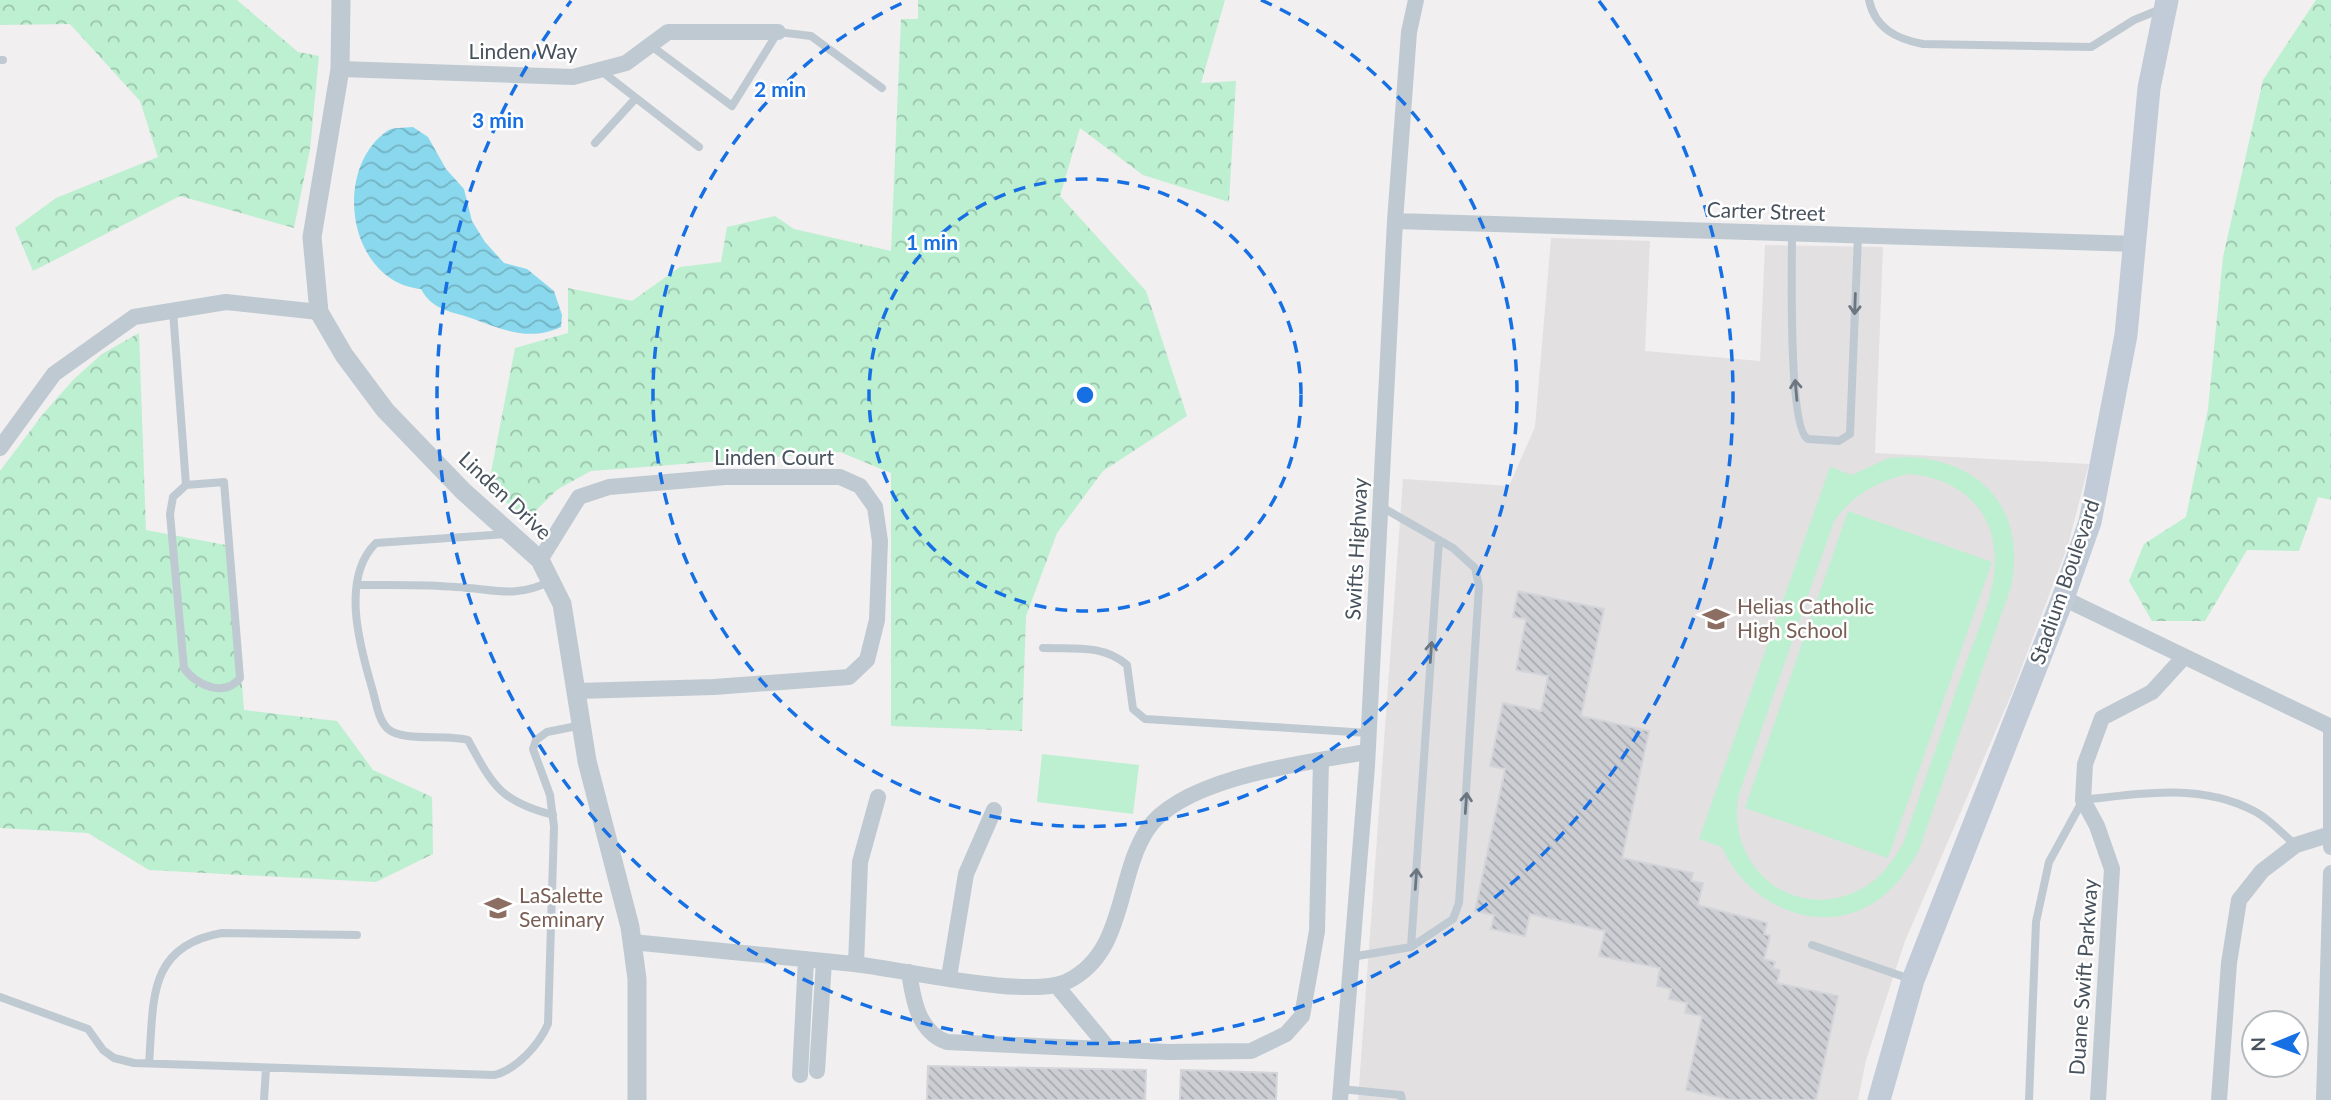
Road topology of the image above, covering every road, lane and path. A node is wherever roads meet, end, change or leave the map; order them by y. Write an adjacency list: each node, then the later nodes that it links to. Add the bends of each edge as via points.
1 (341, 0): 7 (street, Linden Drive)
2 (1416, 0): 13 (street, Swifts Highway, via 1409,32)
3 (1869, 0): 4 (lane, via 1871,12 1883,28 1902,40 2091,47)
4 (2165, 4): 16 (main road, Stadium Boulevard, via 2149,88)
5 (778, 32): 6 (street, Linden Way, via 668,32); 6 (lane, via 732,106); 9 (lane, via 811,36)
6 (650, 45): 8 (street, Linden Way, via 626,63)
7 (340, 69): 8 (street, Linden Way, via 573,77); 18 (street, Linden Drive, via 312,237)
8 (600, 70): 10 (lane)
9 (882, 88)
10 (636, 98): 11 (lane); 12 (lane)
11 (595, 143)
12 (699, 147)
13 (1395, 221): 14 (street, Carter Street); 21 (street, Swifts Highway)
14 (1792, 233): 15 (street, Carter Street); 15 (lane, one-way to 14, via 1850,434 1839,441 1815,441 1802,437 1798,425)
15 (1858, 236): 16 (street, Carter Street)
16 (2137, 244): 27 (main road, Stadium Boulevard, via 2113,416 2090,522)
17 (173, 311): 18 (street, via 226,302); 19 (street, via 134,317 54,374); 20 (lane)
18 (319, 312): 22 (street, Linden Drive, via 385,410)
19 (0, 448)
20 (186, 485): 20 (lane, via 173,497 170,513 184,668 204,687 228,686 240,678 225,482)
21 (1380, 506): 23 (lane); 32 (street, Swifts Highway)
22 (512, 534): 24 (street, Linden Drive); 26 (lane, via 376,543 366,553)
23 (1439, 540): 46 (lane, one-way to 23); 46 (lane, one-way to 23, via 1453,919 1459,903 1468,773 1479,586 1475,568)
24 (540, 560): 25 (street, Linden Drive); 30 (street, Linden Court, via 579,496 609,487 725,477 840,477 860,486 875,507 880,541 877,620 867,660 849,677)
25 (551, 581): 26 (lane, via 529,592 503,593); 30 (street, Linden Drive, via 562,604)
26 (358, 584): 38 (lane, via 355,610 360,649 387,728 401,735 468,740 499,792)
27 (2063, 598): 29 (street); 53 (main road, Stadium Boulevard)
28 (1043, 648): 32 (lane, via 1115,654 1127,665 1133,709 1145,719)
29 (2184, 657): 36 (street, via 2152,692 2102,718 2085,764); 39 (street, via 2331,727)
30 (577, 691): 31 (street, Linden Drive)
31 (582, 725): 38 (lane, via 547,732 533,749); 44 (street, Linden Drive)
32 (1368, 733): 33 (street, Swifts Highway)
33 (1367, 752): 34 (street); 47 (street, Swifts Highway)
34 (1321, 760): 54 (street, via 1214,786 1177,803 1148,828 1130,863 1113,930 1097,958 1070,981); 56 (street, via 1317,930 1302,1016 1286,1034 1251,1051)
35 (878, 797): 50 (street, via 860,862)
36 (2083, 800): 40 (lane, via 2162,791 2216,797 2255,811); 66 (lane, via 2049,862 2036,922); 67 (street, Duane Swift Parkway, via 2112,869)
37 (994, 810): 52 (street, via 967,874)
38 (553, 815): 58 (lane, via 548,1024 542,1038 506,1072)
39 (2331, 834): 40 (street); 41 (street)
40 (2296, 845): 68 (street, via 2262,871 2239,900 2229,963)
41 (2331, 847)
42 (2331, 873): 69 (street)
43 (357, 935): 57 (lane, via 222,933 205,936 171,956 161,968 155,991)
44 (632, 942): 48 (street); 63 (street, Linden Drive, via 637,979)
45 (1812, 945): 53 (lane)
46 (1411, 947): 47 (lane)
47 (1351, 957): 61 (street, Swifts Highway)
48 (806, 959): 49 (street); 60 (street)
49 (824, 961): 50 (street); 59 (street)
50 (856, 964): 51 (street)
51 (909, 972): 52 (street); 56 (street, via 912,995 933,1038)
52 (949, 977): 54 (street, via 1021,988)
53 (1913, 980): 65 (main road, Stadium Boulevard)
54 (1056, 985): 56 (street)
55 (0, 997): 57 (lane, via 88,1029 114,1058)
56 (1109, 1049)
57 (149, 1063): 58 (lane)
58 (265, 1068): 62 (lane)
59 (817, 1071)
60 (800, 1075)
61 (1340, 1094): 64 (lane, via 1401,1095)
62 (264, 1100)
63 (637, 1100)
64 (1402, 1100)
65 (1879, 1100)
66 (2029, 1100)
67 (2098, 1100)
68 (2219, 1100)
69 (2324, 1100)

